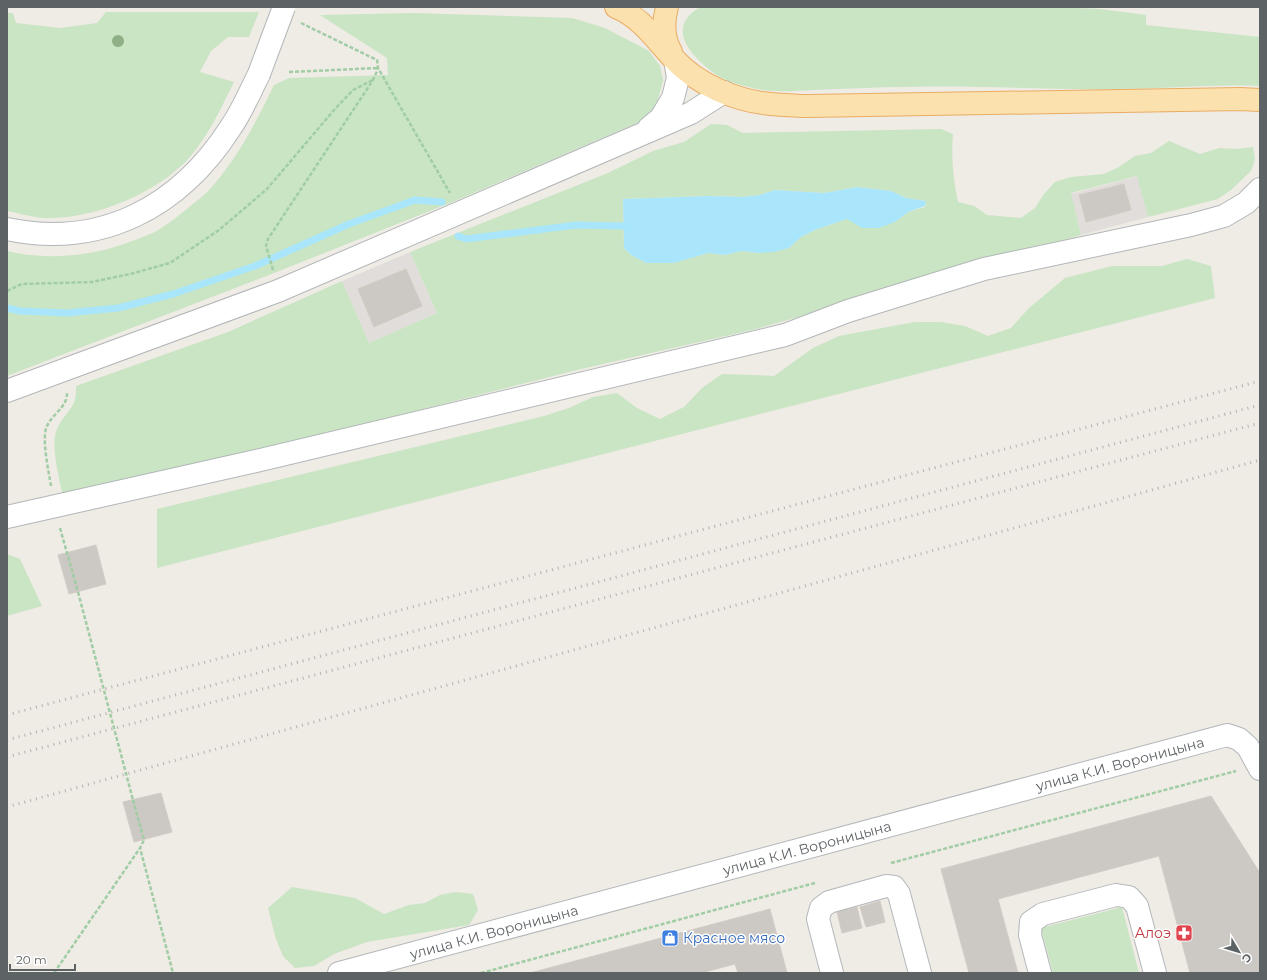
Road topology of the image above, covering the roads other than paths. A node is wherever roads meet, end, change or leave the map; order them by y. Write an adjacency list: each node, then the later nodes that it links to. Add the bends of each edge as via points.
1 (616, 7): 4 (main road, via 637,19)
2 (667, 7): 4 (main road, via 664,31)
3 (289, 14): 9 (street, bridge, via 231,127 214,151 180,188 137,216 112,225 69,233 22,232)
4 (675, 60): 5 (main road, via 700,80); 7 (street, via 678,78 673,98 661,118)
5 (724, 92): 6 (main road, via 770,104 808,106); 7 (street, via 691,112)
6 (1260, 100)
7 (644, 133): 10 (street, via 278,291)
8 (1260, 189): 11 (street, via 1246,203 1224,216 984,269 848,311 785,335)
9 (7, 229)
10 (7, 391)
11 (7, 517)
12 (1260, 769): 13 (street, улица К.И. Вороницына, via 1248,747 1239,739 1228,735)
13 (367, 969): 14 (street, улица К.И. Вороницына)
14 (339, 973)
15 (832, 973): 16 (street, via 818,919 821,908 829,902 886,886 894,887 899,894)
16 (920, 973)
17 (1040, 973): 18 (street, via 1030,935 1031,922 1043,914 1116,895 1129,897 1137,906)
18 (1155, 973)

